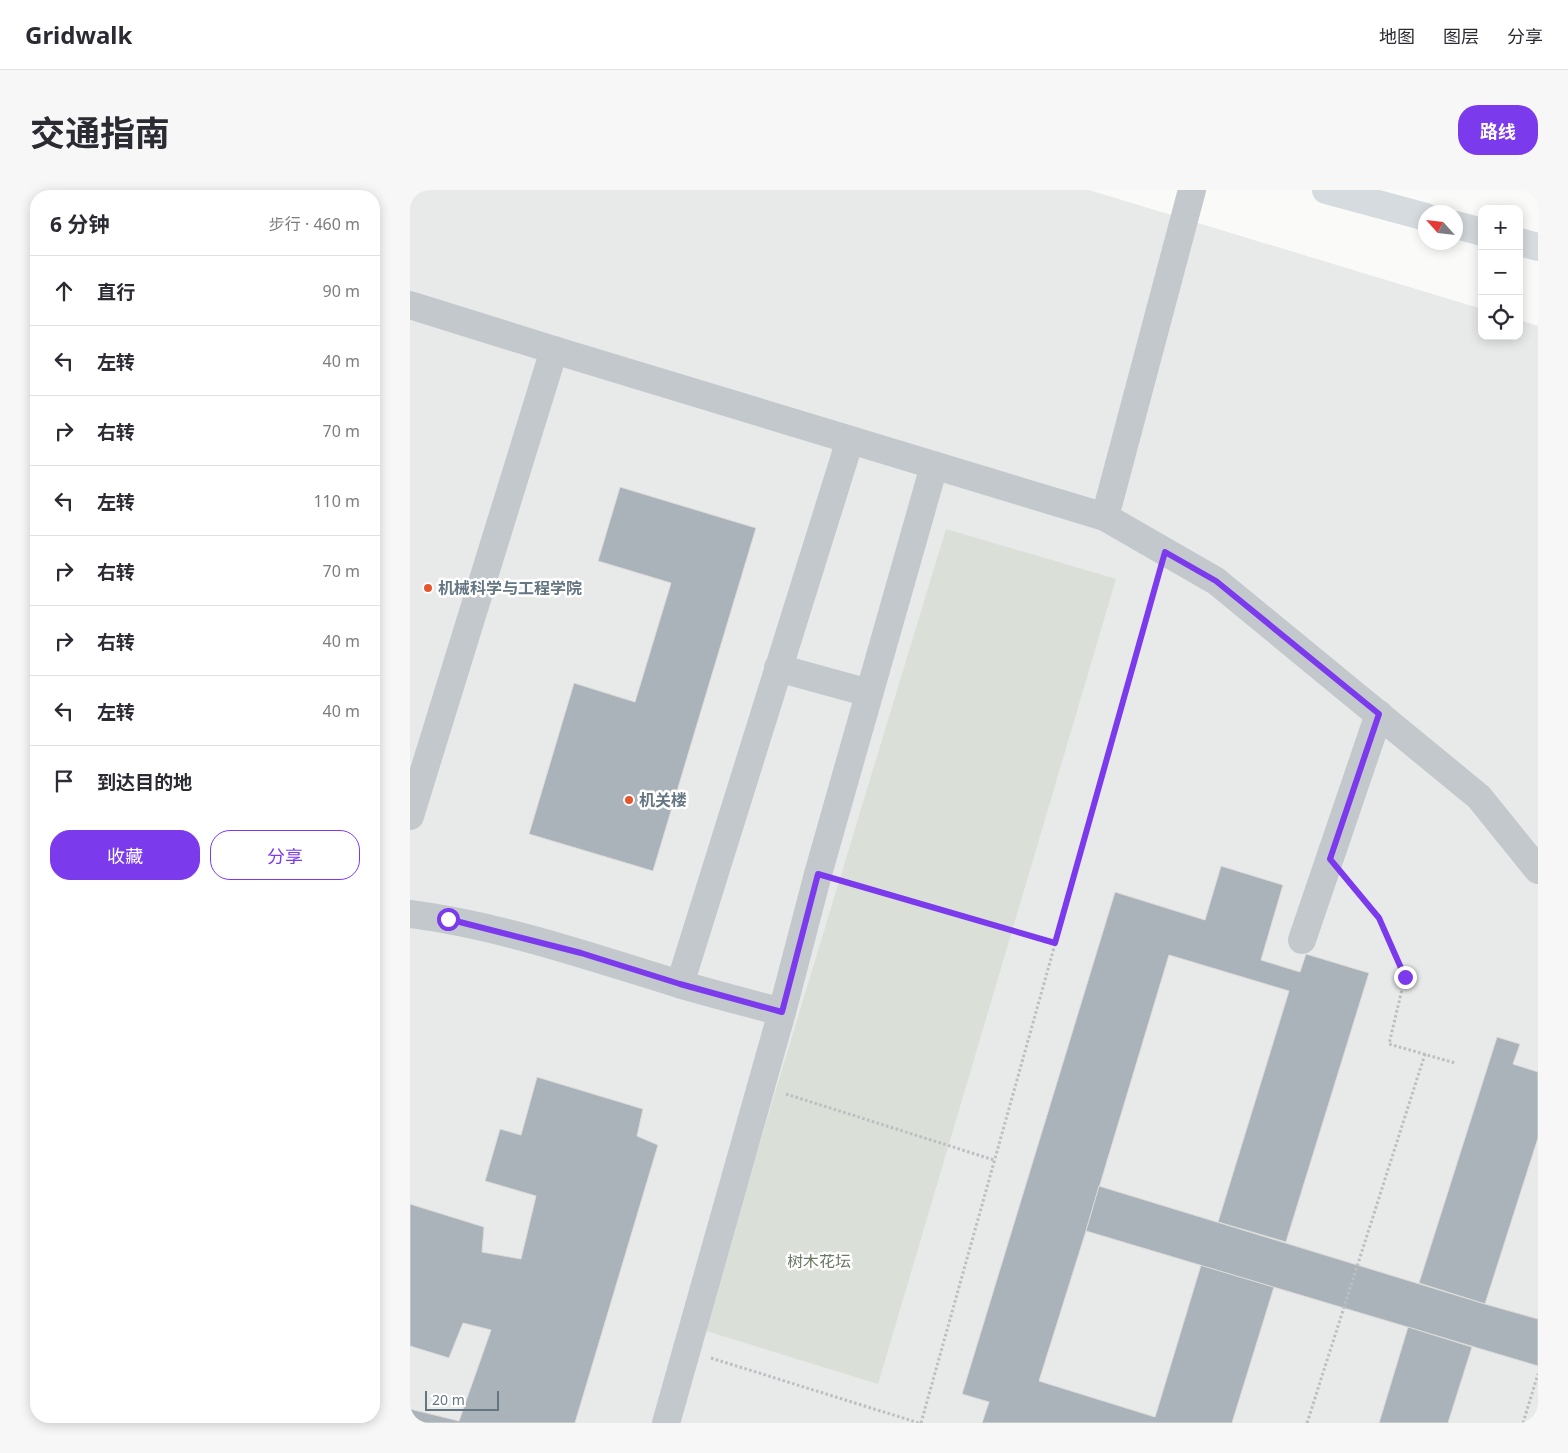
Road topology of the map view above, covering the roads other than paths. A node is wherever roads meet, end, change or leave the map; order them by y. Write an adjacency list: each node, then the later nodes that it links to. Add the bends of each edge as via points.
1 (1192, 190): 12 (street)
2 (1326, 190): 3 (main road)
3 (1418, 215)
4 (1463, 227): 5 (main road)
5 (1478, 231)
6 (1523, 243): 7 (main road)
7 (1538, 247)
8 (410, 305): 9 (street)
9 (554, 350): 10 (street); 16 (street)
10 (850, 440): 11 (street); 13 (street)
11 (934, 466): 12 (street); 14 (street)
12 (1105, 518): 15 (street, via 1216,581)
13 (778, 668): 14 (street); 20 (street)
14 (869, 693): 21 (street)
15 (1379, 714): 17 (street, via 1479,797); 19 (street)
16 (410, 816)
17 (1538, 870)
18 (410, 914): 20 (street, via 448,919 581,953)
19 (1302, 940)
20 (680, 984): 21 (street)
21 (782, 1012): 22 (street)
22 (666, 1423)

